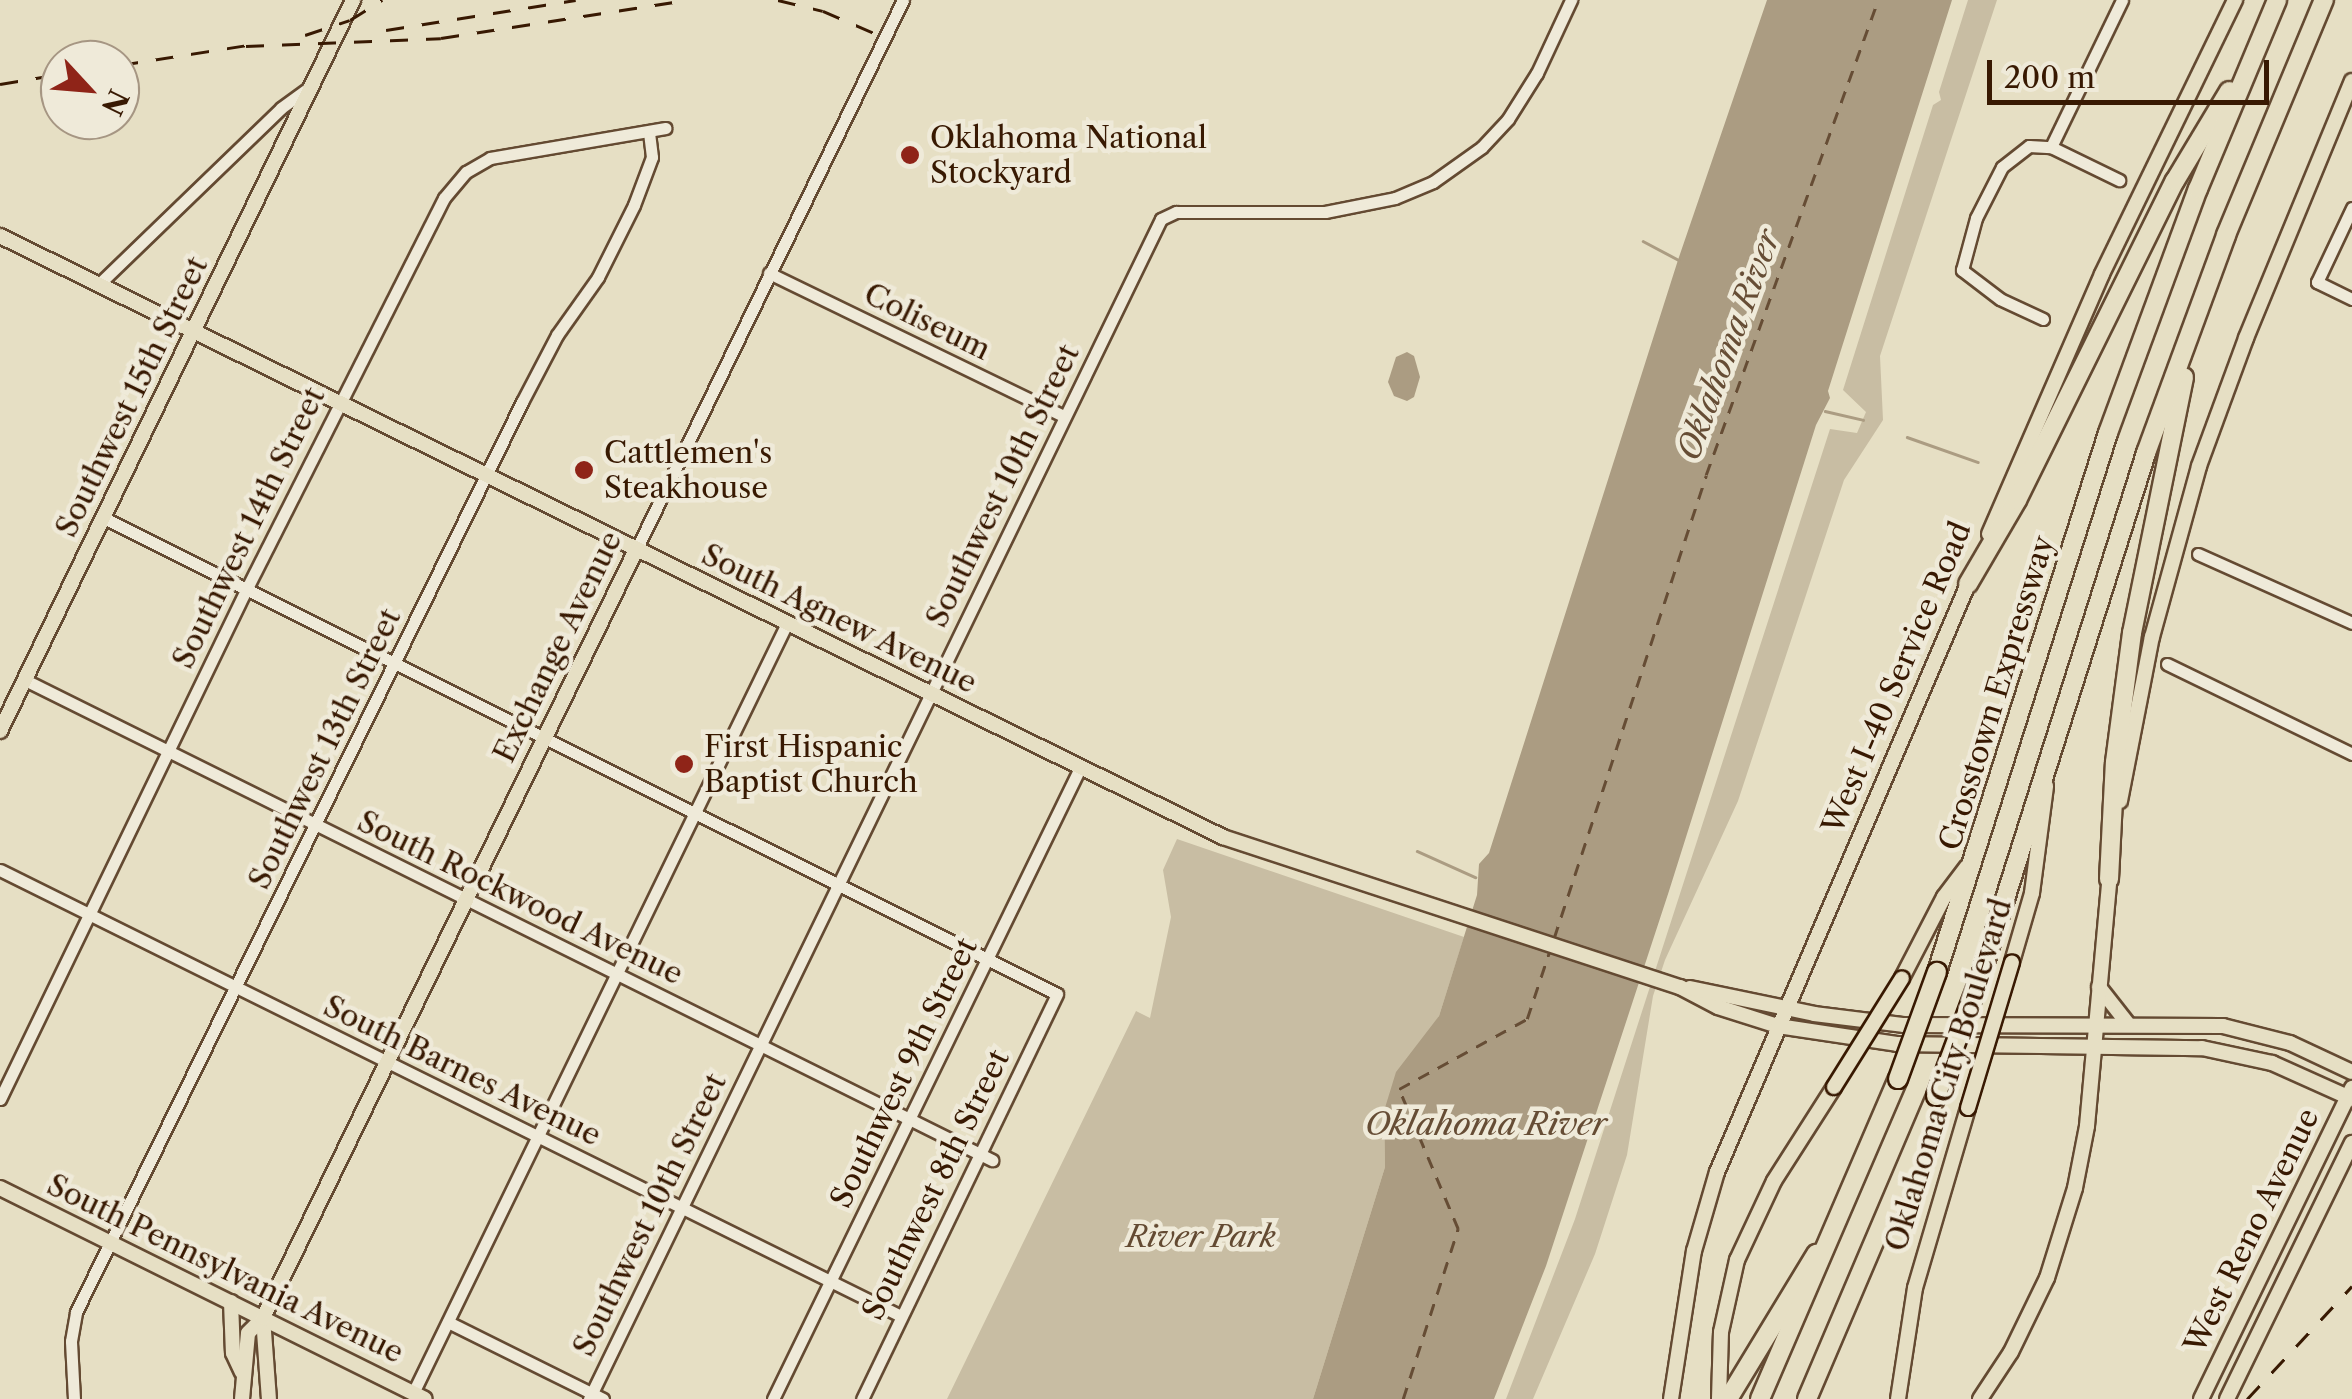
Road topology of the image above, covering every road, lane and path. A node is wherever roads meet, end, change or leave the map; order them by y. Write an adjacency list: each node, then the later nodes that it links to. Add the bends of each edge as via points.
1 (353, 0): 10 (main road, Southwest 15th Street)
2 (903, 0): 17 (street, Exchange Avenue)
3 (1571, 0): 24 (street, Southwest 10th Street, via 1508,119 1433,182 1395,198 1324,212 1176,212 1161,219)
4 (2122, 0): 13 (street)
5 (2235, 0): 29 (main road, West I-40 Service Road, via 2102,274)
6 (2277, 0): 8 (highway, Crosstown Expressway)
7 (2324, 0): 20 (highway)
8 (2260, 40): 29 (highway, via 2175,181 2017,500); 45 (highway, Crosstown Expressway, via 2108,433)
9 (2352, 81): 47 (main road, via 2194,483 2139,699)
10 (312, 86): 18 (street, Southwest 15th Street); 22 (main road, Southwest 15th Street)
11 (665, 128): 12 (street, Southwest 14th Street)
12 (649, 131): 23 (street, Southwest 14th Street, via 505,154 466,172 438,206); 25 (street, Southwest 13th Street, via 652,158 634,206 598,277 556,335)
13 (2051, 147): 14 (street); 21 (street, via 2029,146 2002,167 1976,218 1962,270 2000,299)
14 (2119, 180)
15 (2352, 208): 19 (street, via 2316,282)
16 (0, 236): 18 (main road, South Agnew Avenue)
17 (769, 273): 24 (street, Coliseum); 27 (street, Exchange Avenue)
18 (99, 284): 22 (main road, South Agnew Avenue)
19 (2352, 299)
20 (2198, 308): 41 (highway); 47 (highway, via 2132,633 2115,762)
21 (2043, 319)
22 (195, 330): 23 (main road, South Agnew Avenue); 26 (main road, Southwest 15th Street)
23 (339, 402): 25 (main road, South Agnew Avenue); 30 (street, Southwest 14th Street)
24 (1063, 416): 36 (street, Southwest 10th Street)
25 (486, 474): 27 (main road, South Agnew Avenue); 33 (street, Southwest 13th Street)
26 (104, 518): 30 (street); 35 (main road, Southwest 15th Street)
27 (636, 550): 32 (main road, South Agnew Avenue); 38 (main road, Exchange Avenue)
28 (2198, 554): 31 (street)
29 (1968, 584): 56 (main road, West I-40 Service Road)
30 (246, 590): 33 (street); 39 (street, Southwest 14th Street)
31 (2352, 623)
32 (787, 624): 36 (main road, South Agnew Avenue); 43 (street)
33 (394, 663): 38 (street); 44 (street, Southwest 13th Street)
34 (2167, 664): 40 (street)
35 (25, 680): 37 (main road, Southwest 15th Street); 39 (street, South Rockwood Avenue)
36 (930, 695): 42 (main road, South Agnew Avenue); 48 (street, Southwest 10th Street)
37 (0, 731)
38 (544, 738): 43 (street); 49 (main road, Exchange Avenue)
39 (168, 751): 44 (street, South Rockwood Avenue); 50 (street, Southwest 14th Street)
40 (2352, 754)
41 (2049, 766): 98 (highway, bridge, via 1936,1096); 99 (main road, Oklahoma City Boulevard, bridge, via 2032,893 1915,1288)
42 (1080, 768): 51 (street, Southwest 9th Street); 55 (main road, South Agnew Avenue, via 1223,838)
43 (696, 812): 48 (street); 52 (street)
44 (316, 824): 49 (street, South Rockwood Avenue); 54 (street, Southwest 13th Street)
45 (1976, 854): 76 (highway, Crosstown Expressway, bridge); 95 (main road, Oklahoma City Boulevard, bridge, via 1746,1236 1729,1289)
46 (0, 870): 50 (street, South Barnes Avenue)
47 (2110, 879): 53 (main road)
48 (837, 884): 51 (street); 62 (street, Southwest 10th Street)
49 (466, 899): 52 (street, South Rockwood Avenue); 66 (main road, Exchange Avenue)
50 (90, 914): 54 (street, South Barnes Avenue); 69 (street, Southwest 14th Street)
51 (987, 958): 70 (street, Southwest 9th Street); 73 (street, Southwest 8th Street, via 1057,994)
52 (618, 974): 62 (street, South Rockwood Avenue); 71 (street)
53 (2098, 986): 58 (main road); 59 (main road)
54 (236, 987): 66 (street, South Barnes Avenue); 78 (street, Southwest 13th Street)
55 (1720, 1000): 56 (main road, South Agnew Avenue); 57 (main road, South Agnew Avenue)
56 (1785, 1008): 59 (main road, South Agnew Avenue, via 1904,1025); 60 (main road, West I-40 Service Road)
57 (1745, 1018): 60 (main road, South Agnew Avenue); 65 (main road, via 1759,1036)
58 (2128, 1024): 59 (main road, South Agnew Avenue); 61 (main road, South Agnew Avenue)
59 (2096, 1025): 63 (main road)
60 (1778, 1026): 63 (main road, South Agnew Avenue, via 1897,1044); 65 (main road, West I-40 Service Road)
61 (2222, 1026): 64 (main road); 67 (main road, South Agnew Avenue, via 2290,1043)
62 (760, 1044): 70 (street, South Rockwood Avenue); 77 (street, Southwest 10th Street)
63 (2094, 1045): 64 (main road, South Agnew Avenue); 100 (main road, via 2082,1157 2060,1243 2024,1328)
64 (2220, 1051): 68 (main road, South Agnew Avenue)
65 (1764, 1060): 94 (main road, West I-40 Service Road, via 1704,1211)
66 (388, 1061): 71 (street, South Barnes Avenue); 84 (main road, Exchange Avenue)
67 (2352, 1072)
68 (2351, 1094): 80 (main road, West Reno Avenue)
69 (0, 1099)
70 (910, 1120): 73 (street, South Rockwood Avenue); 79 (street, Southwest 9th Street)
71 (538, 1136): 77 (street, South Barnes Avenue); 85 (street)
72 (2352, 1142): 82 (main road, West Reno Avenue)
73 (978, 1152): 74 (street, South Rockwood Avenue); 83 (street, Southwest 8th Street)
74 (992, 1160)
75 (0, 1188): 78 (main road, South Pennsylvania Avenue)
76 (1853, 1190): 96 (highway); 97 (highway, Crosstown Expressway)
77 (682, 1208): 79 (street, South Barnes Avenue); 88 (street, Southwest 10th Street)
78 (110, 1243): 81 (main road, South Pennsylvania Avenue); 89 (street, Southwest 13th Street, via 73,1320)
79 (830, 1282): 83 (street, South Barnes Avenue); 92 (street, Southwest 9th Street)
80 (2252, 1294): 82 (main road); 101 (main road, West Reno Avenue)
81 (231, 1302): 84 (main road, South Pennsylvania Avenue); 86 (main road, via 233,1353)
82 (2273, 1304): 102 (main road, West Reno Avenue)
83 (901, 1316): 93 (street, Southwest 8th Street)
84 (263, 1318): 86 (main road, Exchange Avenue, via 248,1332); 87 (main road, South Pennsylvania Avenue); 91 (main road)
85 (448, 1322): 87 (street); 88 (street)
86 (242, 1372): 90 (main road, Exchange Avenue)
87 (419, 1396)
88 (595, 1397)
89 (74, 1399)
90 (242, 1399)
91 (268, 1399)
92 (773, 1399)
93 (862, 1399)
94 (1671, 1399)
95 (1719, 1399)
96 (1728, 1399)
97 (1760, 1399)
98 (1808, 1399)
99 (1898, 1399)
100 (1980, 1399)
101 (2201, 1399)
102 (2227, 1399)

